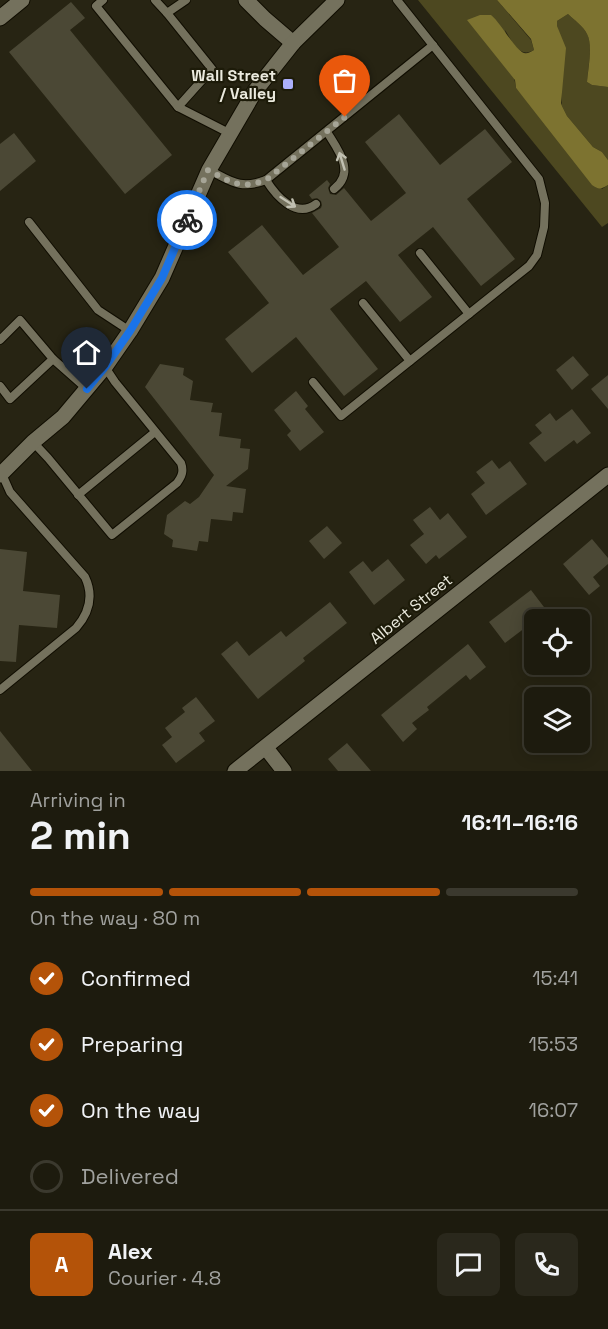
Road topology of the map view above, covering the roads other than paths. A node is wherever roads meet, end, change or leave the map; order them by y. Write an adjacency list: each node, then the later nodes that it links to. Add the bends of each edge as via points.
1 (103, 0): 10 (lane, via 96,6)
2 (155, 0): 7 (lane)
3 (186, 0): 7 (lane)
4 (246, 0): 8 (street)
5 (337, 0): 8 (street)
6 (397, 0): 9 (lane)
7 (167, 14): 10 (lane, via 212,69)
8 (293, 43): 12 (street, via 255,91)
9 (433, 45): 11 (lane); 20 (lane, via 539,179 545,203 544,227 530,266)
10 (178, 107): 12 (lane)
11 (327, 132): 14 (lane); 15 (lane, one-way to 11, via 345,176 345,165)
12 (229, 133): 13 (street)
13 (208, 170): 14 (lane, via 237,184 253,185); 21 (street, via 162,278)
14 (266, 180): 16 (lane, one-way to 16, via 284,202 298,209)
15 (334, 189)
16 (316, 204)
17 (29, 222): 21 (lane, via 98,310)
18 (420, 253): 20 (lane)
19 (363, 303): 24 (lane)
20 (469, 314): 24 (lane)
21 (130, 331): 25 (street)
22 (0, 340): 23 (lane, via 20,320)
23 (53, 359): 27 (lane, via 10,399); 28 (lane)
24 (410, 361): 26 (lane, via 341,416)
25 (105, 367): 28 (street); 29 (lane)
26 (313, 382)
27 (0, 387)
28 (87, 389): 30 (street, via 63,417)
29 (155, 432): 33 (lane); 33 (lane, via 181,463 177,483 112,535)
30 (33, 442): 31 (street); 33 (lane)
31 (1, 474): 34 (lane, via 10,492 85,577 90,596 86,614 76,628)
32 (608, 475): 35 (street, Albert Street)
33 (78, 495)
34 (0, 690)
35 (266, 748): 36 (street, Albert Street); 37 (street)
36 (235, 771)
37 (284, 771)

